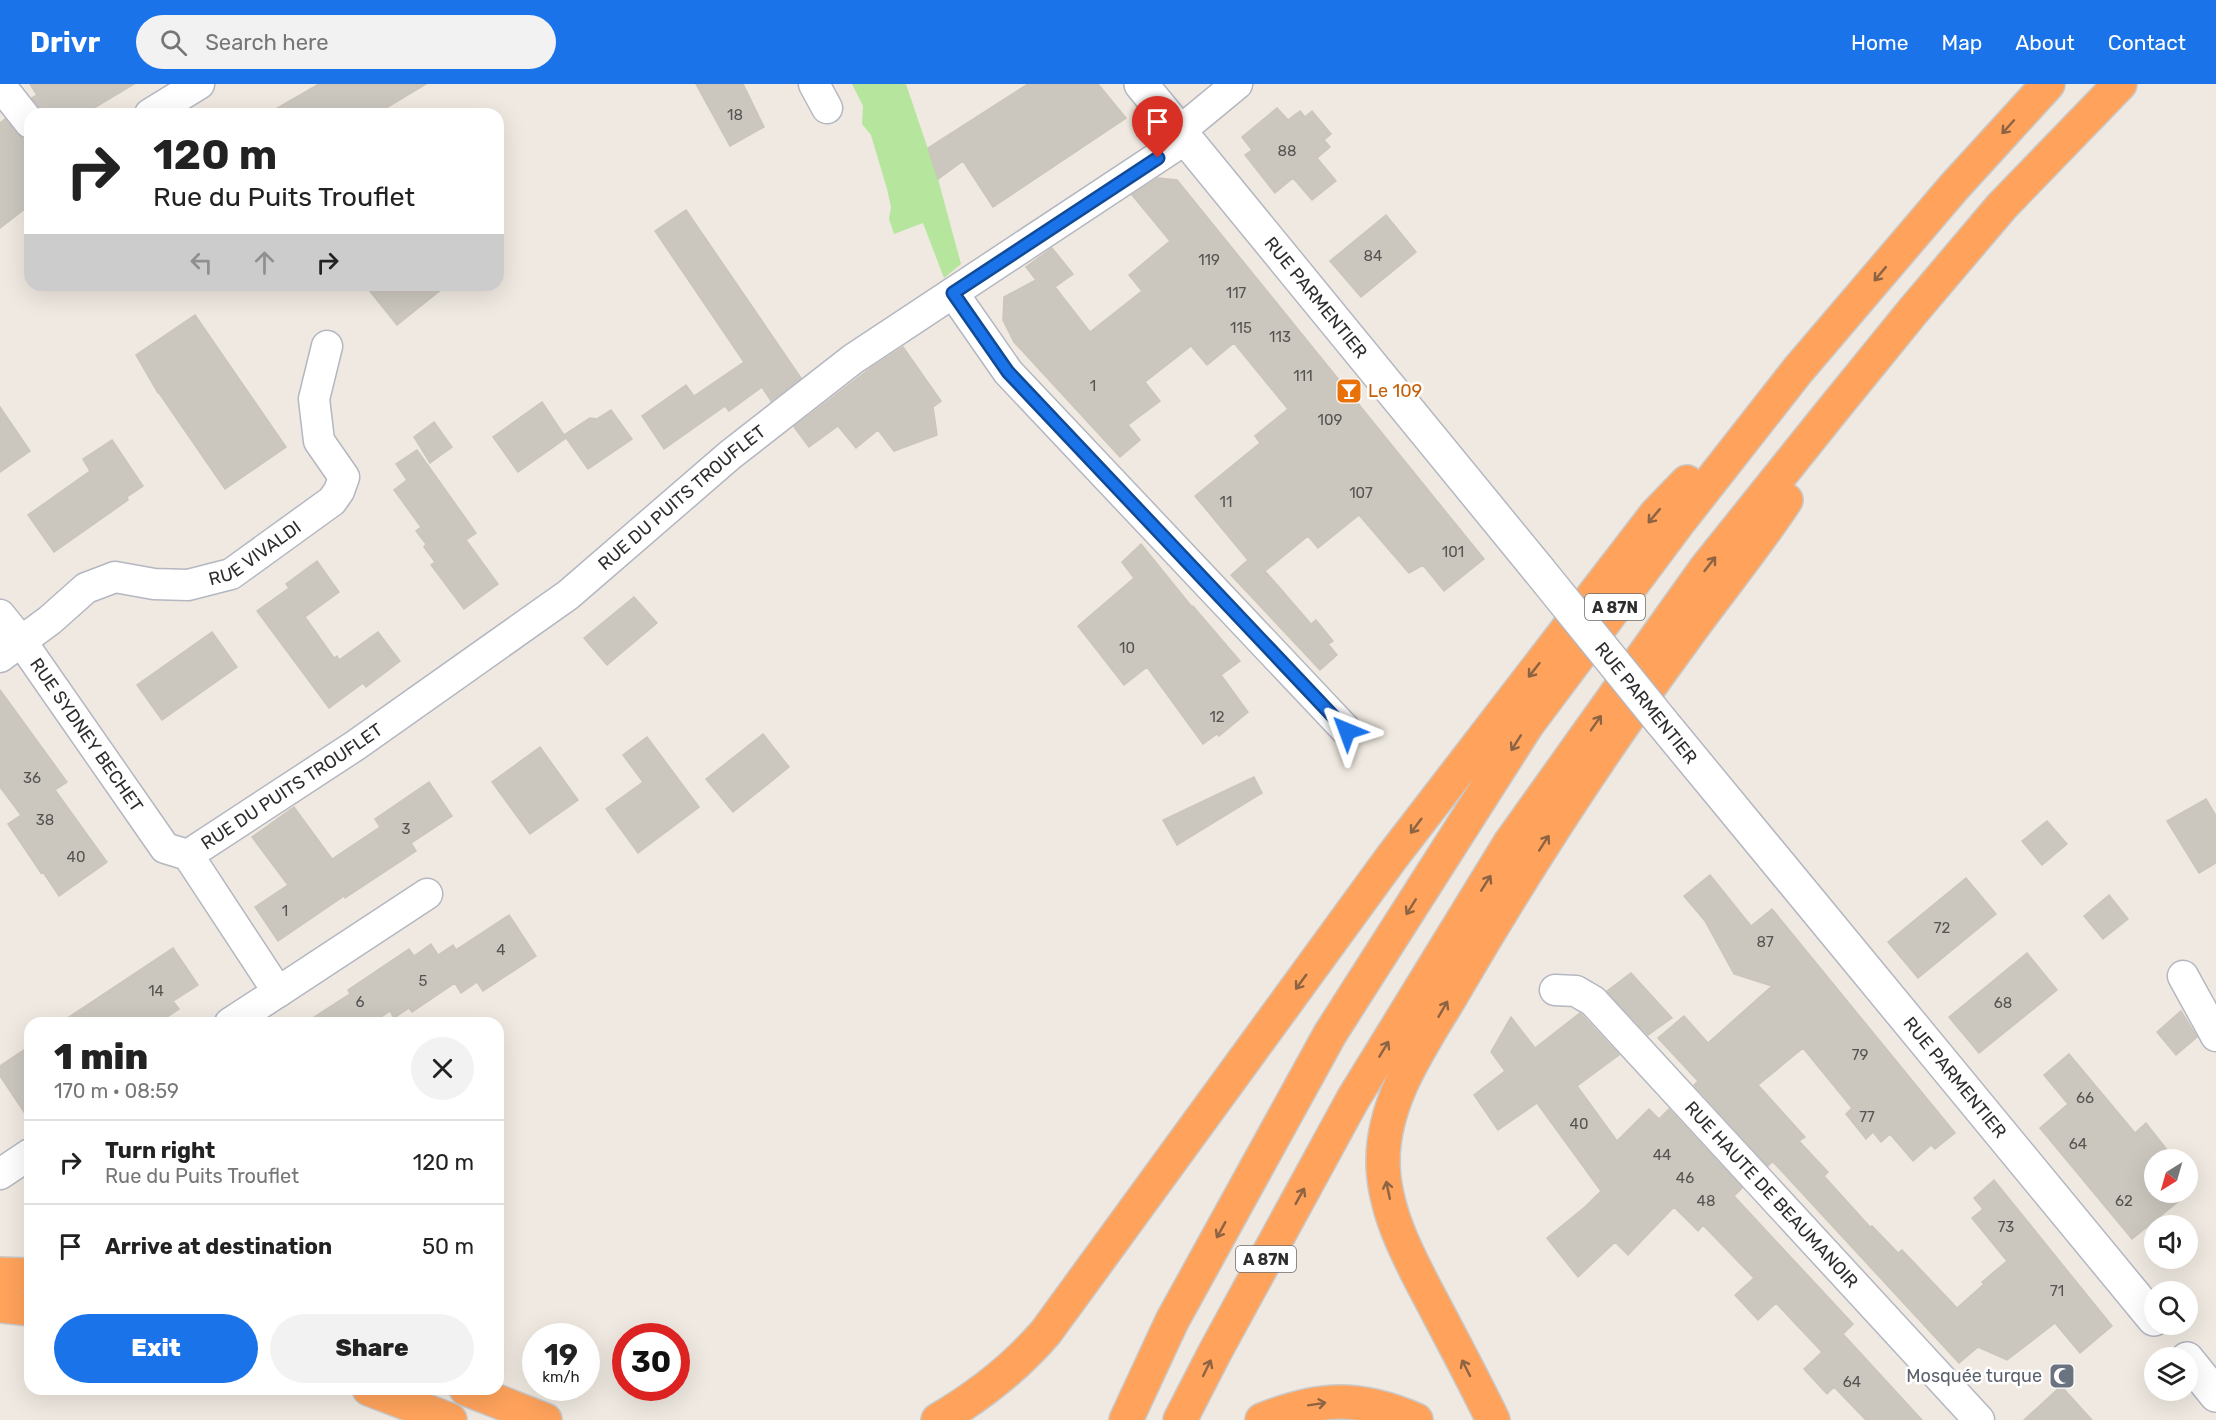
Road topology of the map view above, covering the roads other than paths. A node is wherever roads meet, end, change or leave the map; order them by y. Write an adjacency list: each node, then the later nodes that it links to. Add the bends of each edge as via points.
1 (199, 84): 7 (street)
2 (1141, 84): 9 (street, RUE PARMENTIER)
3 (1237, 84): 9 (street, RUE DU PUITS TROUFLET)
4 (2048, 84): 13 (highway, A 87N, one-way to 13)
5 (2121, 84): 11 (highway, A 87N, via 2002,206)
6 (0, 85): 8 (street)
7 (160, 108)
8 (24, 115)
9 (1183, 135): 10 (street, RUE DU PUITS TROUFLET); 31 (street, RUE PARMENTIER, bridge)
10 (953, 293): 16 (street, via 1008,372); 17 (street, RUE DU PUITS TROUFLET, via 853,359 730,455 568,595 356,744)
11 (1912, 311): 45 (highway, A 87N, one-way to 11, via 1353,1099 1510,843 1706,568); 48 (highway, one-way to 11, via 1398,1229 1383,1162 1393,1104 1423,1044 1546,839 1617,733 1767,528)
12 (327, 345): 15 (street, RUE VIVALDI, via 314,399 319,441 344,477 332,501 231,574 188,585 154,584 115,576 86,588)
13 (1798, 370): 43 (highway, one-way to 43, via 1656,514 1392,857 1046,1332 1002,1377); 44 (highway, A 87N, one-way to 44, via 1527,725 1330,1034 1172,1322)
14 (0, 615): 15 (street, RUE SYDNEY BECHET)
15 (10, 649): 17 (street, RUE SYDNEY BECHET, via 165,848)
16 (1347, 731)
17 (182, 853): 21 (street, RUE SYDNEY BECHET)
18 (427, 894): 21 (street)
19 (2183, 976): 23 (street)
20 (1555, 990): 49 (street, RUE HAUTE DE BEAUMANOIR, via 1576,991 1593,1000)
21 (278, 992): 22 (street)
22 (239, 1017)
23 (2216, 1036)
24 (24, 1158): 25 (street)
25 (0, 1174)
26 (0, 1274): 27 (highway)
27 (24, 1274)
28 (0, 1288): 29 (highway)
29 (24, 1290)
30 (0, 1306): 32 (highway)
31 (2144, 1307)
32 (24, 1308)
33 (2167, 1335): 34 (street)
34 (2177, 1347)
35 (2198, 1373): 38 (street)
36 (413, 1395): 39 (highway); 40 (highway); 41 (highway)
37 (481, 1395): 42 (highway)
38 (2216, 1395)
39 (439, 1420)
40 (450, 1420)
41 (498, 1420)
42 (545, 1420)
43 (938, 1420)
44 (1126, 1420)
45 (1180, 1420)
46 (1262, 1420): 47 (highway, one-way to 47, via 1286,1410 1344,1402 1370,1404)
47 (1416, 1420)
48 (1493, 1420)
49 (1979, 1420)

